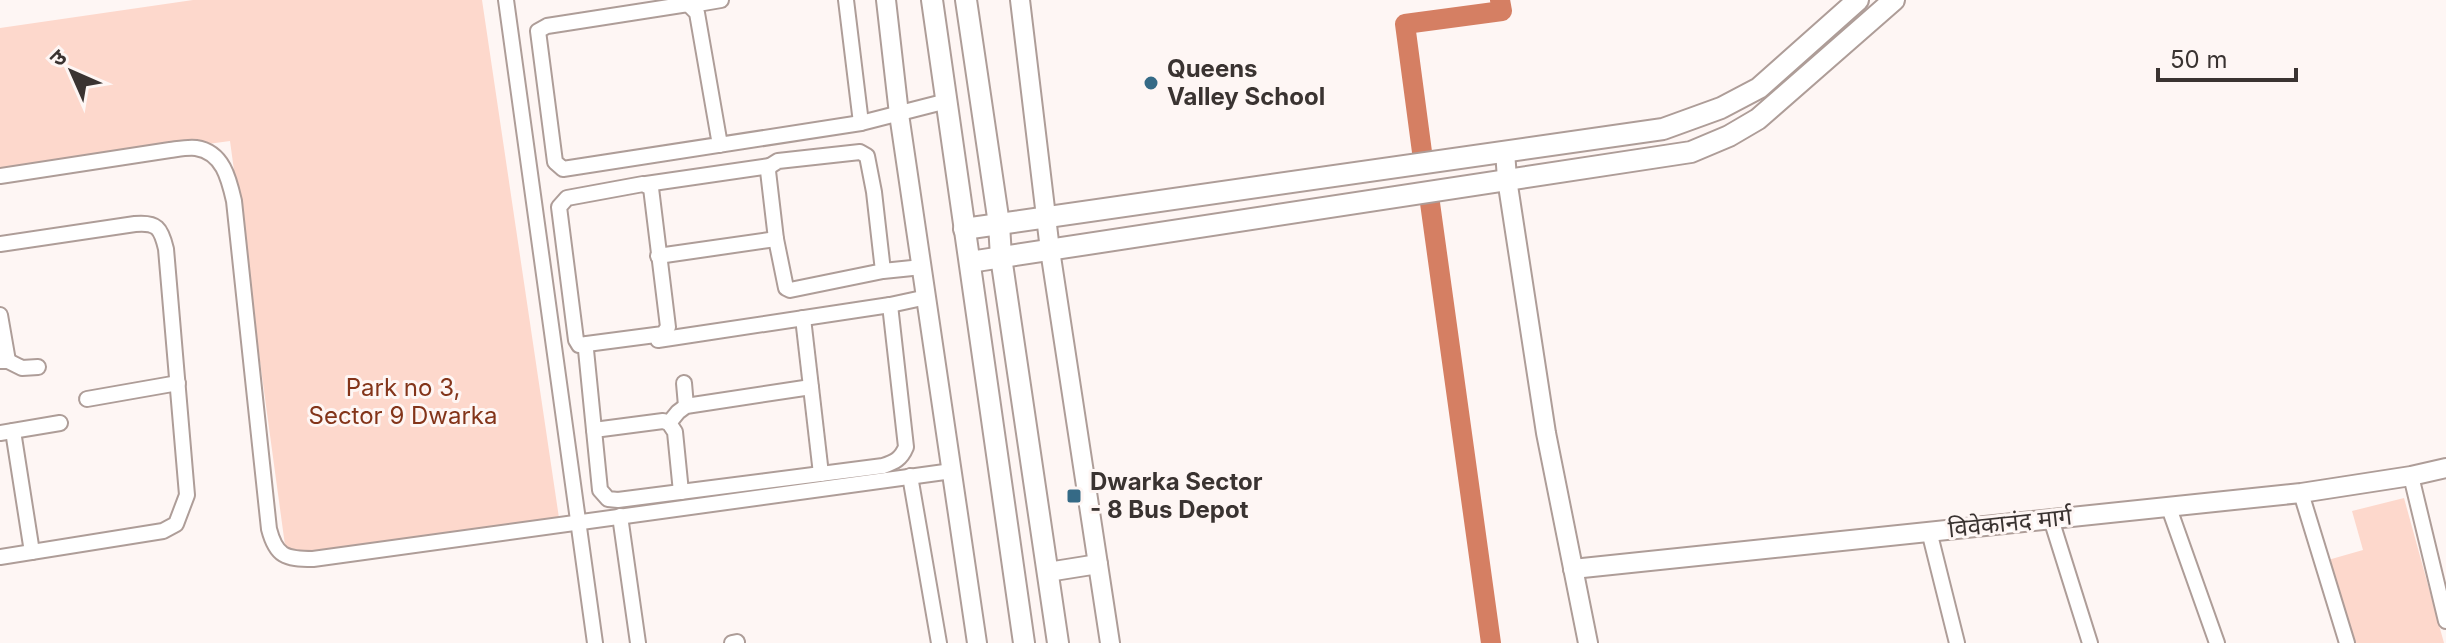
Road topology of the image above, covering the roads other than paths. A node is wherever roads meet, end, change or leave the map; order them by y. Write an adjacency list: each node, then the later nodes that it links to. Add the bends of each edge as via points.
1 (506, 0): 17 (street)
2 (721, 0): 10 (street)
3 (846, 0): 13 (street)
4 (886, 0): 12 (street)
5 (932, 0): 11 (main road)
6 (966, 0): 23 (main road)
7 (1020, 0): 22 (street)
8 (1858, 0): 15 (main road, via 1759,88 1706,114 1663,129)
9 (1894, 0): 20 (main road, via 1758,119 1729,136 1691,152)
10 (692, 5): 14 (street); 16 (street, via 538,31)
11 (947, 101): 12 (street); 24 (main road)
12 (899, 114): 13 (street); 31 (street)
13 (861, 123): 14 (street)
14 (720, 145): 16 (street, via 568,170)
15 (1505, 151): 20 (street); 22 (main road)
16 (555, 162): 17 (street)
17 (529, 166): 38 (street)
18 (770, 166): 21 (street); 25 (street); 32 (street, via 860,152 867,156)
19 (0, 176): 60 (street, via 170,150 195,148 215,155 234,201 269,529 273,546 289,559)
20 (1507, 179): 27 (main road); 65 (street)
21 (646, 184): 28 (street, via 651,188); 28 (street, via 567,198 559,207 579,345 666,331)
22 (1046, 216): 23 (main road); 27 (street)
23 (999, 224): 24 (main road); 29 (main road)
24 (964, 229): 30 (main road)
25 (776, 239): 28 (street); 32 (street, via 790,290)
26 (0, 244): 41 (street, via 135,224 157,227 166,249)
27 (1050, 250): 29 (main road); 64 (street)
28 (658, 256)
29 (1001, 257): 30 (main road); 66 (main road)
30 (970, 262): 72 (main road)
31 (922, 267): 32 (street); 33 (street)
32 (883, 271)
33 (927, 297): 34 (street); 51 (street)
34 (890, 305): 36 (street); 52 (street, via 906,447 896,462)
35 (0, 315): 39 (street)
36 (803, 318): 37 (street); 43 (street)
37 (586, 350): 38 (street); 48 (street)
38 (555, 355): 60 (street)
39 (4, 361): 40 (street)
40 (38, 367)
41 (178, 383): 44 (street); 62 (street, via 187,495 176,524 147,535)
42 (684, 383): 45 (street)
43 (811, 387): 45 (street); 52 (street)
44 (87, 399)
45 (686, 406): 47 (street)
46 (60, 423): 49 (street)
47 (669, 423): 48 (street); 55 (street, via 675,432)
48 (594, 430): 55 (street, via 605,497)
49 (7, 432): 62 (street)
50 (2446, 468): 54 (street, विवेकानंद मार्ग)
51 (952, 471): 53 (street); 71 (street)
52 (821, 474): 55 (street)
53 (910, 476): 58 (street); 70 (street)
54 (2411, 476): 56 (street, विवेकानंद मार्ग); 67 (street)
55 (681, 492)
56 (2301, 493): 57 (street, विवेकानंद मार्ग); 79 (street)
57 (2169, 508): 59 (street, विवेकानंद मार्ग); 78 (street)
58 (620, 516): 60 (street); 69 (street)
59 (2051, 519): 61 (street, विवेकानंद मार्ग); 77 (street)
60 (577, 521): 68 (street)
61 (1929, 531): 65 (street, विवेकानंद मार्ग); 76 (street)
62 (32, 552): 63 (street)
63 (0, 557)
64 (1098, 564): 66 (street); 74 (street)
65 (1573, 569): 75 (street)
66 (1048, 572): 73 (main road)
67 (2445, 614)
68 (595, 643)
69 (638, 643)
70 (939, 643)
71 (977, 643)
72 (1024, 643)
73 (1058, 643)
74 (1110, 643)
75 (1588, 643)
76 (1957, 643)
77 (2090, 643)
78 (2217, 643)
79 (2347, 643)

